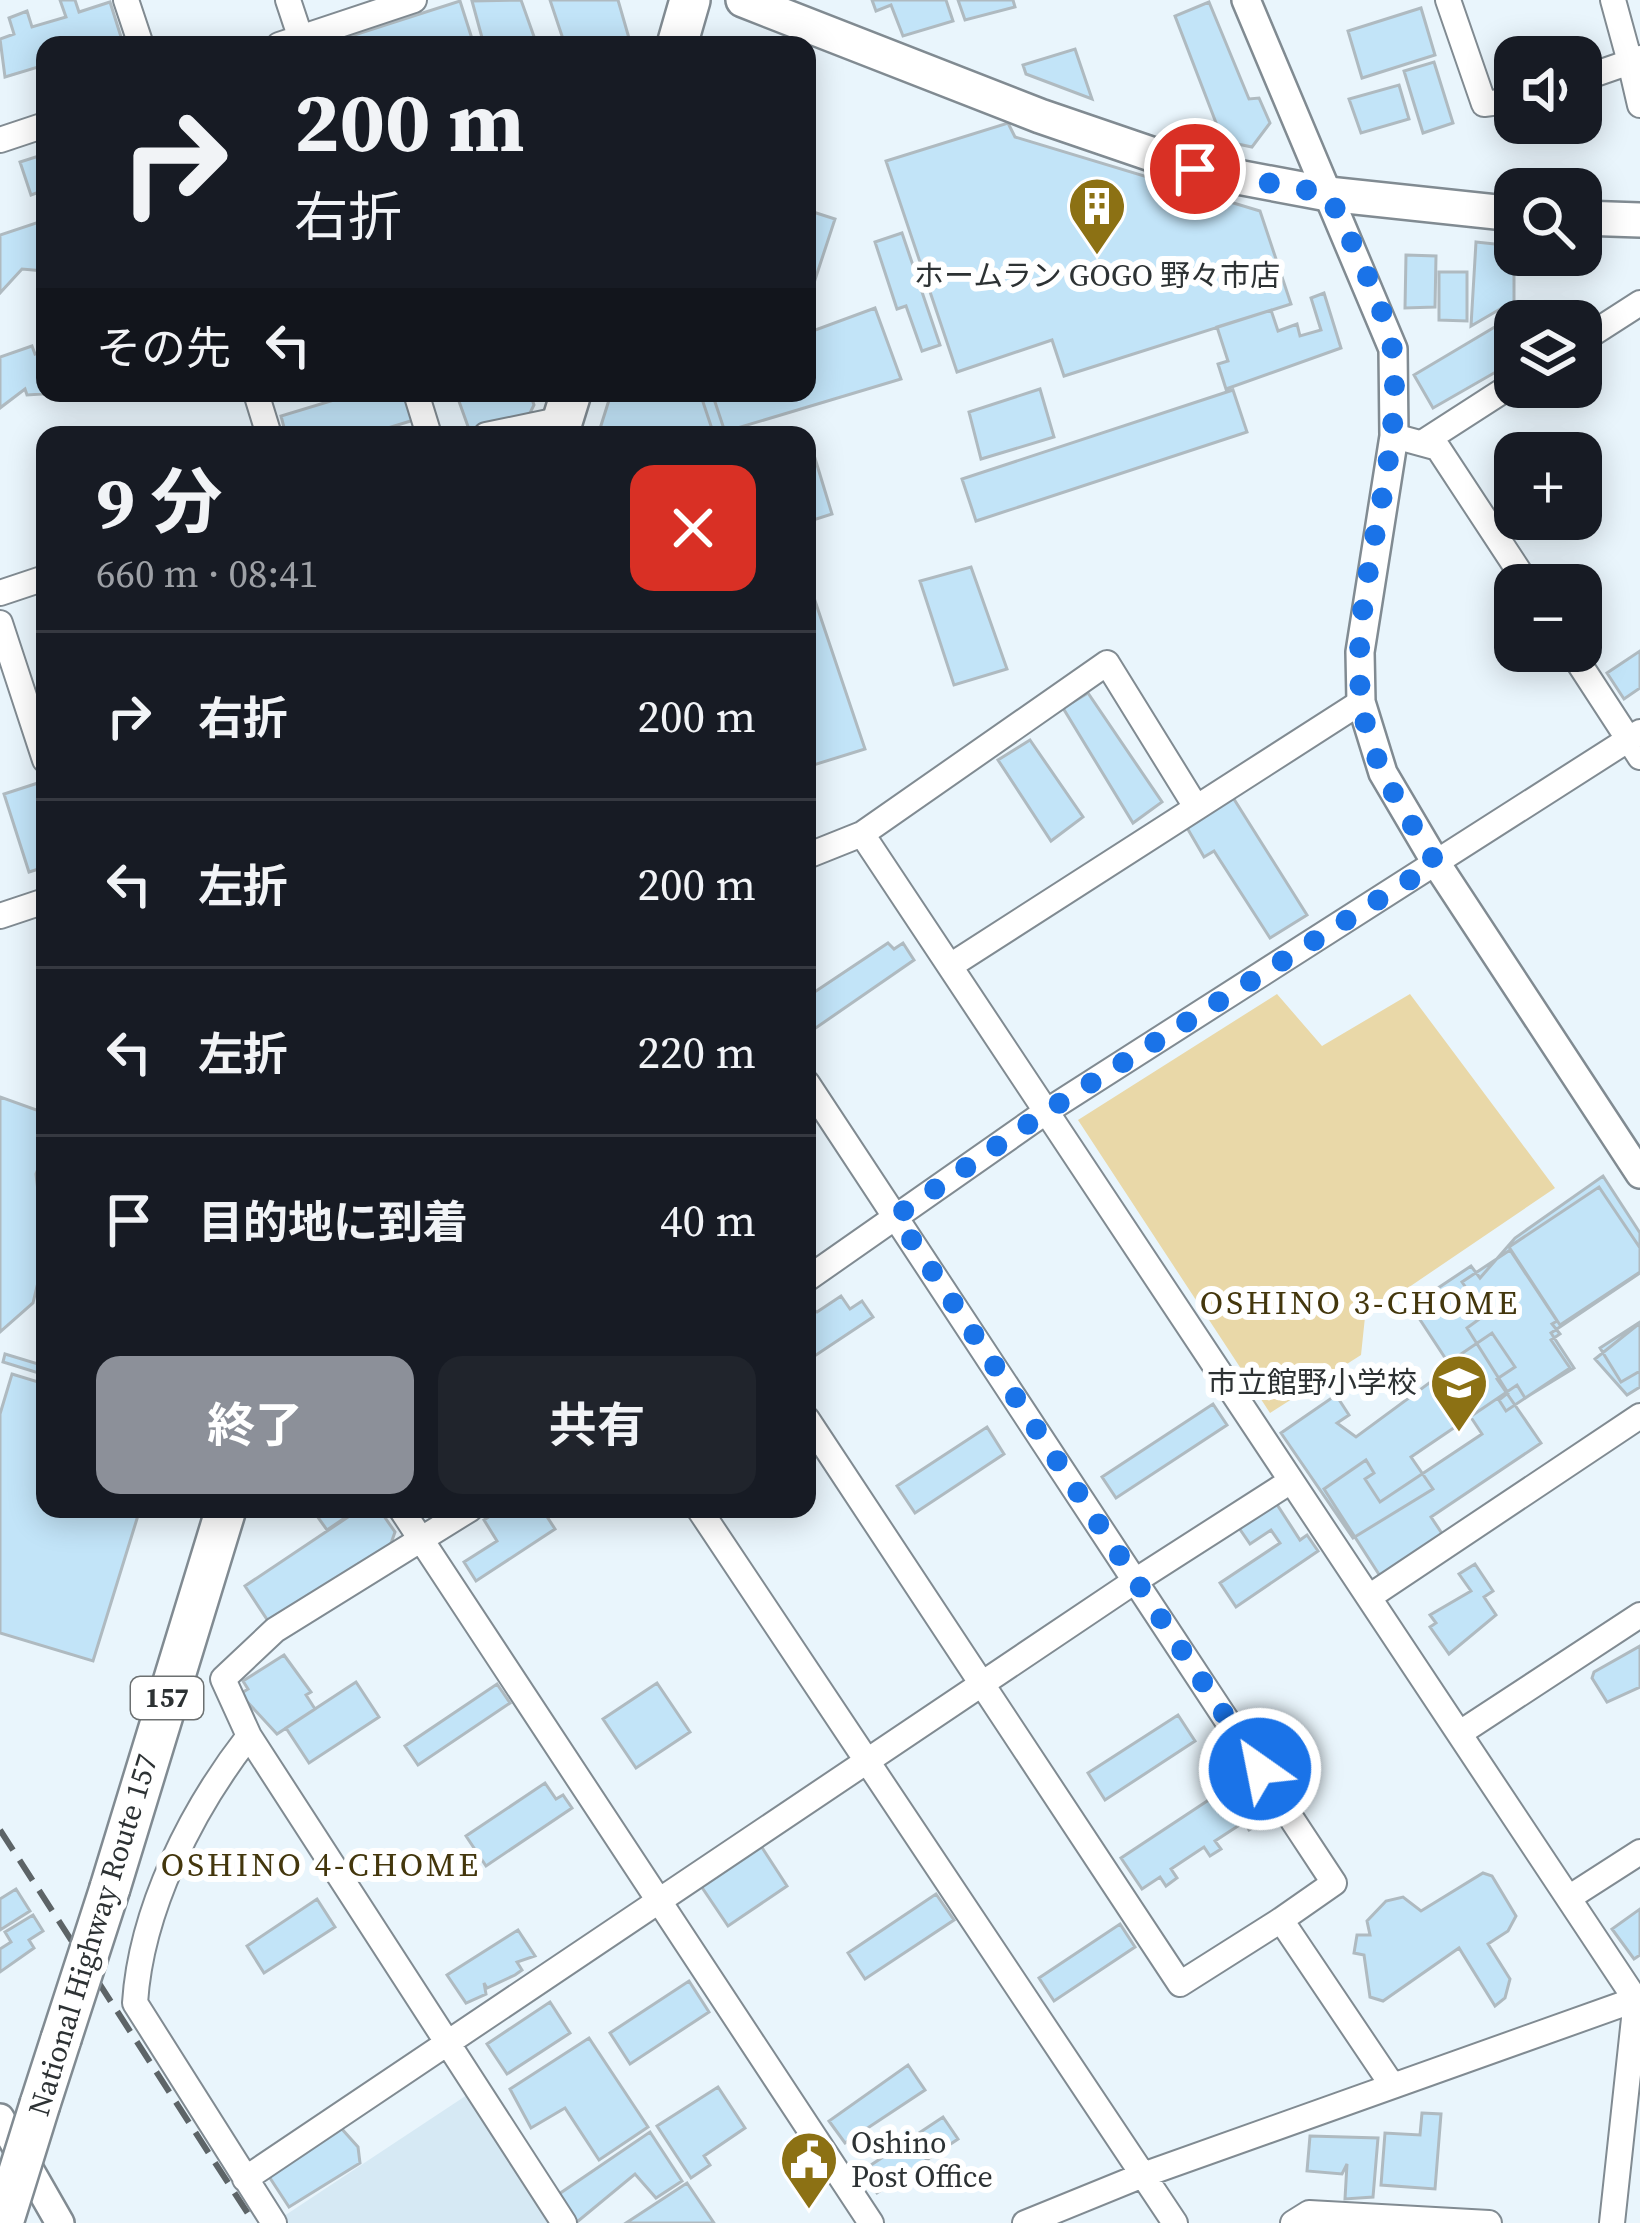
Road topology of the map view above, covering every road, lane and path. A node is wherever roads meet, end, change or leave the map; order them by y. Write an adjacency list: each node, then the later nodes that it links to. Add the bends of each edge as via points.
1 (126, 0): 9 (street)
2 (288, 0): 10 (street)
3 (414, 0): 11 (street)
4 (690, 0): 12 (highway)
5 (743, 0): 19 (main road, via 1195,169)
6 (1246, 0): 19 (street)
7 (1448, 0): 15 (street, via 1484,104)
8 (1613, 0): 13 (street)
9 (138, 36)
10 (293, 36)
11 (314, 36)
12 (680, 36)
13 (1635, 60): 14 (street); 16 (street)
14 (1602, 72)
15 (1494, 103)
16 (1640, 105)
17 (36, 127): 18 (street)
18 (0, 140)
19 (1328, 194): 20 (main road); 28 (street, via 1393,349)
20 (1494, 212)
21 (1602, 219): 22 (main road)
22 (1640, 220)
23 (1640, 303): 24 (street)
24 (1602, 327)
25 (1494, 397): 29 (street)
26 (564, 416): 27 (street)
27 (523, 426)
28 (1394, 436): 29 (street); 35 (street, via 1360,652)
29 (1425, 441): 30 (street, via 1438,448)
30 (1514, 564)
31 (36, 581): 32 (street)
32 (0, 593)
33 (0, 623): 36 (street)
34 (1586, 672): 37 (street)
35 (1361, 702): 38 (street); 41 (street, via 1383,773)
36 (36, 733)
37 (1636, 743): 41 (street)
38 (1196, 807): 39 (street, via 1107,663); 44 (street)
39 (862, 834): 40 (street); 44 (street)
40 (816, 852)
41 (1436, 863): 46 (street); 47 (street)
42 (36, 904): 43 (street)
43 (0, 916)
44 (950, 966): 46 (street)
45 (816, 1096): 48 (street)
46 (1047, 1111): 48 (street); 52 (street)
47 (1640, 1174)
48 (896, 1216): 49 (street); 58 (street)
49 (816, 1273)
50 (1640, 1415): 59 (street)
51 (816, 1433): 61 (street)
52 (1291, 1481): 58 (street); 59 (street)
53 (223, 1518): 75 (highway, National Highway Route 157 / 157, bridge)
54 (407, 1518): 57 (street)
55 (456, 1518): 57 (street)
56 (705, 1518): 64 (street)
57 (423, 1540): 63 (street, via 275,1630 223,1679); 67 (street)
58 (1135, 1580): 61 (street); 68 (street, via 1334,1883)
59 (1369, 1598): 62 (street)
60 (1640, 1615): 62 (street)
61 (982, 1683): 64 (street); 68 (street, via 1180,1984)
62 (1460, 1733): 66 (street)
63 (249, 1736): 70 (street); 74 (street, via 215,1780 161,1893 135,2002)
64 (867, 1761): 67 (street); 73 (street)
65 (1640, 1852): 66 (street)
66 (1570, 1897): 69 (street)
67 (659, 1903): 70 (street); 79 (street)
68 (1280, 1919): 71 (street)
69 (1638, 1999): 71 (street); 84 (street)
70 (447, 2043): 74 (street); 78 (street)
71 (1391, 2085): 73 (street)
72 (0, 2118): 76 (street)
73 (1144, 2175): 80 (street); 81 (street)
74 (245, 2179): 77 (street)
75 (3, 2223)
76 (60, 2223)
77 (274, 2223)
78 (564, 2223)
79 (871, 2223)
80 (1024, 2223)
81 (1174, 2223)
82 (1293, 2223): 83 (street, via 1309,2213)
83 (1489, 2223)
84 (1612, 2223)

